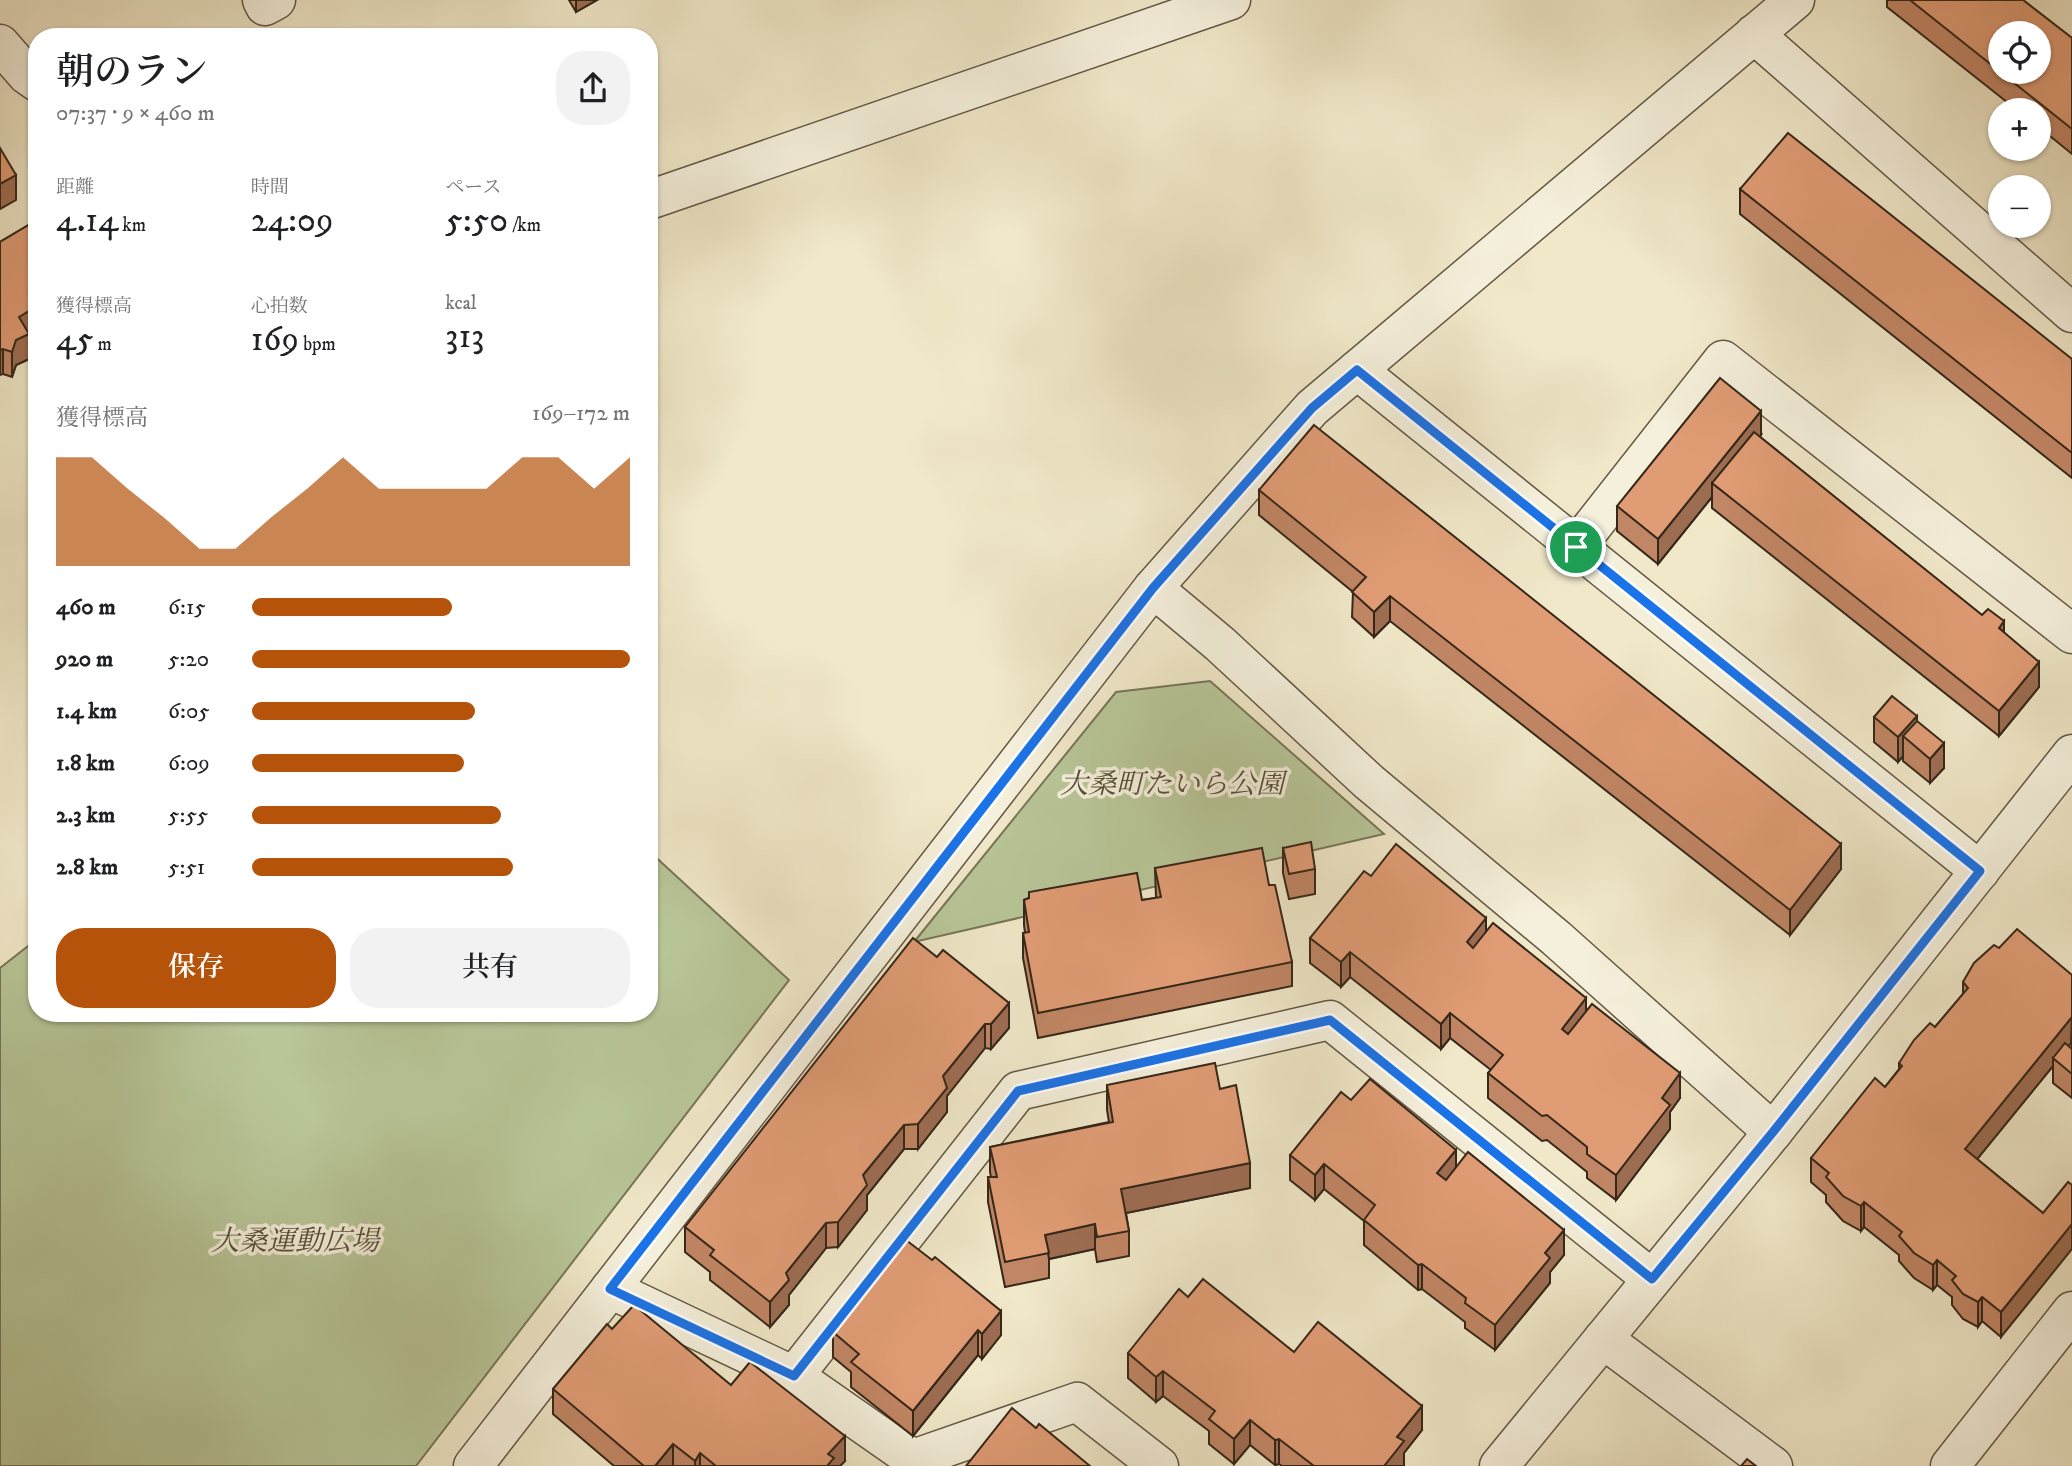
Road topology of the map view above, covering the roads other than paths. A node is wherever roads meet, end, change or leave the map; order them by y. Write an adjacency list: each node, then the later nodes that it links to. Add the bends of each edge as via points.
1 (262, 0): 2 (street, via 265,6)
2 (276, 0)
3 (1231, 0): 8 (street)
4 (1794, 0): 5 (street)
5 (1754, 34): 9 (street); 10 (street)
6 (0, 44): 7 (street)
7 (28, 76)
8 (658, 197)
9 (2072, 313)
10 (1357, 370): 11 (street); 12 (street, via 1312,408)
11 (1576, 547): 13 (street, via 1723,360); 15 (street)
12 (1153, 588): 16 (street); 18 (street)
13 (2072, 634)
14 (2072, 754): 15 (street)
15 (1980, 871): 16 (street)
16 (1773, 1132): 17 (street)
17 (1652, 1279): 20 (street); 21 (street, via 1330,1020 1018,1091)
18 (610, 1289): 21 (street); 22 (street)
19 (2072, 1311): 26 (street)
20 (1602, 1339): 24 (street); 25 (street)
21 (794, 1376): 23 (street, via 914,1459 1077,1402)
22 (473, 1466)
23 (1159, 1466)
24 (1499, 1466)
25 (1773, 1466)
26 (1950, 1466)

